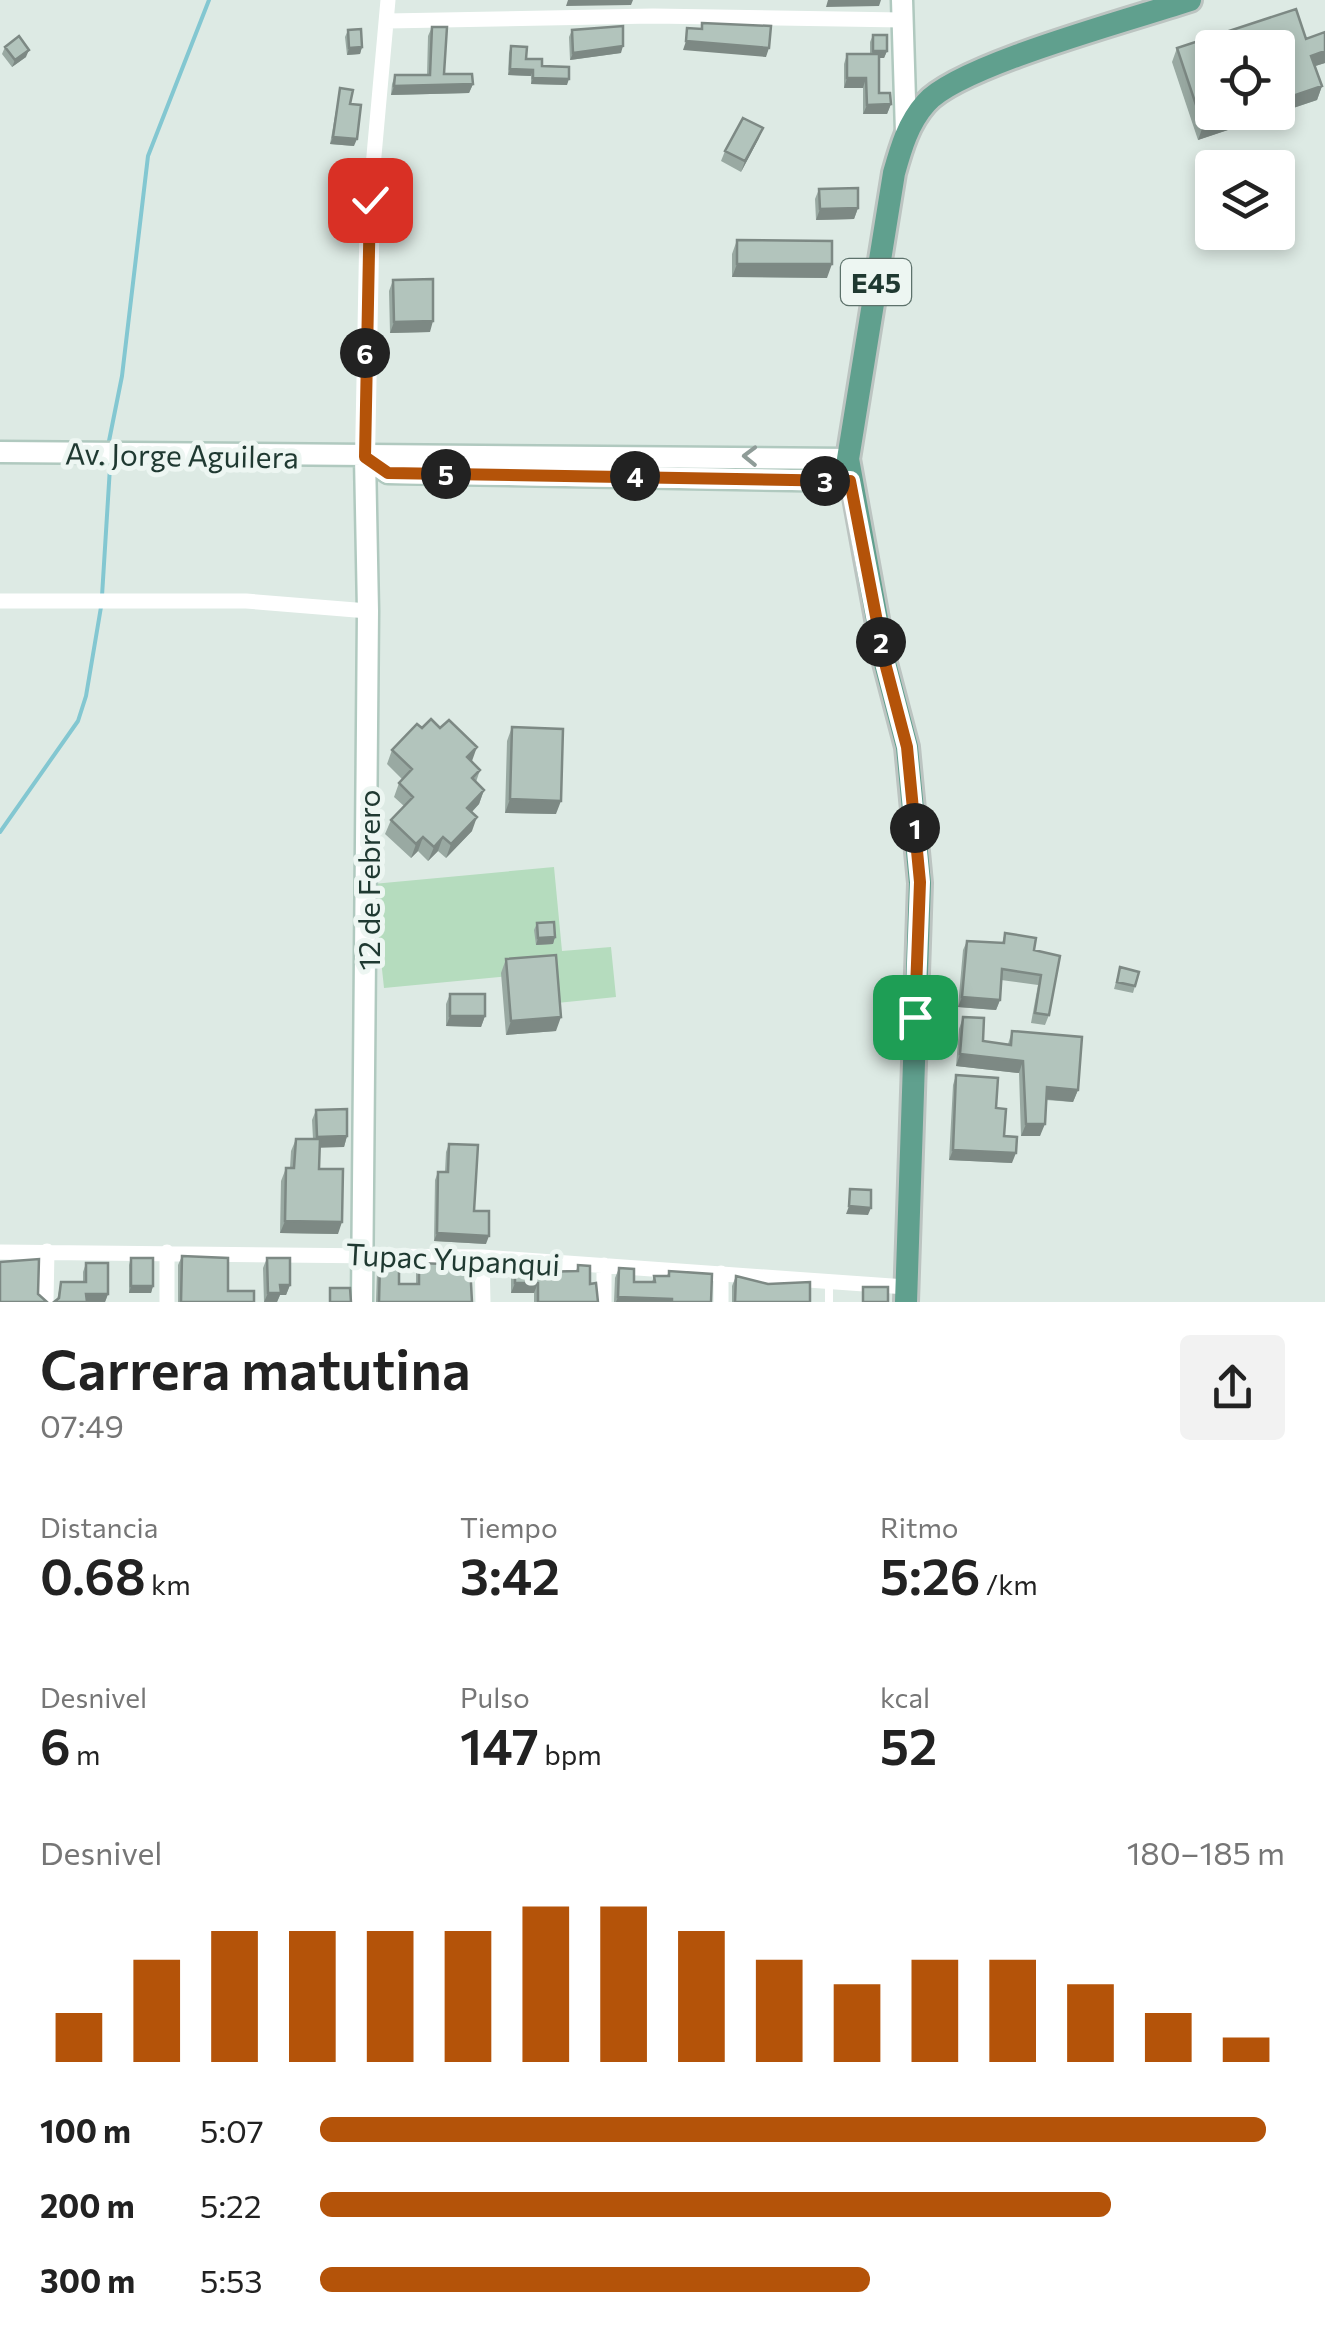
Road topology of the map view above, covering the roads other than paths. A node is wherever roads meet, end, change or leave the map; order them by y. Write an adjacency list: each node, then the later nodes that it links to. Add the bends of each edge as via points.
1 (388, 0): 5 (street)
2 (1177, 2): 6 (main road, E45, via 944,86)
3 (652, 8): 4 (street); 5 (street)
4 (902, 10): 6 (street)
5 (387, 21): 8 (street, via 370,200)
6 (906, 133): 9 (main road, E45, via 894,173)
7 (0, 452): 8 (street, Av. Jorge Aguilera)
8 (365, 457): 9 (street, Av. Jorge Aguilera, via 388,473); 11 (street, 12 de Febrero)
9 (849, 470): 20 (main road, E45, via 907,747 920,882)
10 (0, 601): 11 (street, via 246,601)
11 (368, 611): 15 (street, 12 de Febrero)
12 (48, 1251): 13 (street, Tupac Yupanqui); 14 (street, Tupac Yupanqui); 21 (street)
13 (0, 1252)
14 (167, 1252): 15 (street, Tupac Yupanqui); 22 (street)
15 (363, 1252): 16 (street, Tupac Yupanqui); 23 (street, 12 de Febrero)
16 (482, 1257): 17 (street, Tupac Yupanqui); 24 (street)
17 (604, 1265): 18 (street, Tupac Yupanqui); 25 (street)
18 (721, 1273): 19 (street, Tupac Yupanqui); 26 (street)
19 (829, 1280): 20 (street, Tupac Yupanqui); 27 (lane)
20 (906, 1294)
21 (46, 1302)
22 (167, 1302)
23 (362, 1302)
24 (483, 1302)
25 (604, 1302)
26 (721, 1302)
27 (829, 1302)

